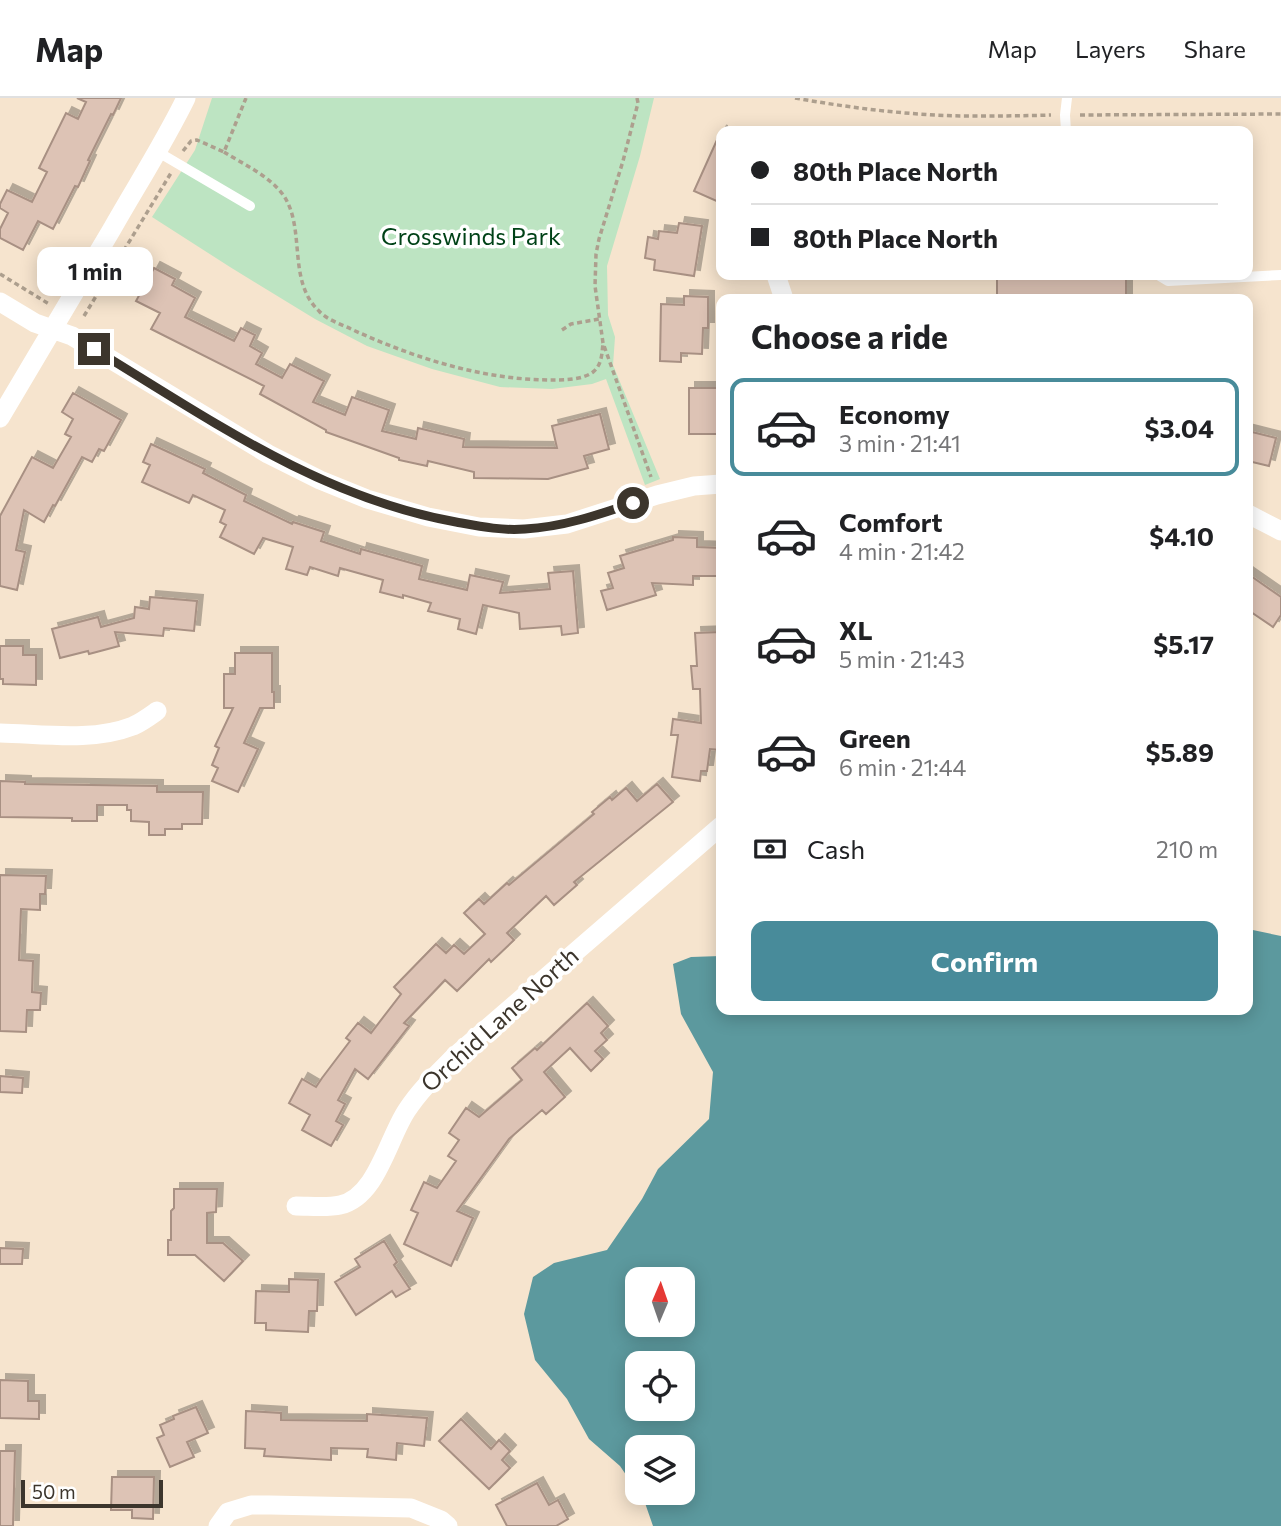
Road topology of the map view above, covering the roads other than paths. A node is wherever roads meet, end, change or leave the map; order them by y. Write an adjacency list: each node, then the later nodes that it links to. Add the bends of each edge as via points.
1 (186, 98): 4 (street)
2 (1067, 98): 3 (lane)
3 (1066, 126)
4 (158, 152): 5 (lane); 11 (street)
5 (250, 206)
6 (1281, 275): 7 (lane)
7 (1253, 276)
8 (1166, 280): 9 (lane)
9 (1187, 280)
10 (0, 302): 11 (street)
11 (54, 330): 12 (street); 13 (street, via 72,336 268,454 367,499 428,517 479,527 524,529 567,524 657,495)
12 (0, 418)
13 (716, 485)
14 (1253, 517): 15 (street)
15 (1281, 531)
16 (157, 711): 17 (street, via 135,725 109,733)
17 (0, 733)
18 (716, 830): 19 (street, Orchid Lane North, via 426,1084 361,1194 341,1205)
19 (296, 1206)
20 (218, 1526): 21 (street, via 228,1512 251,1505 411,1508)
21 (448, 1526)

